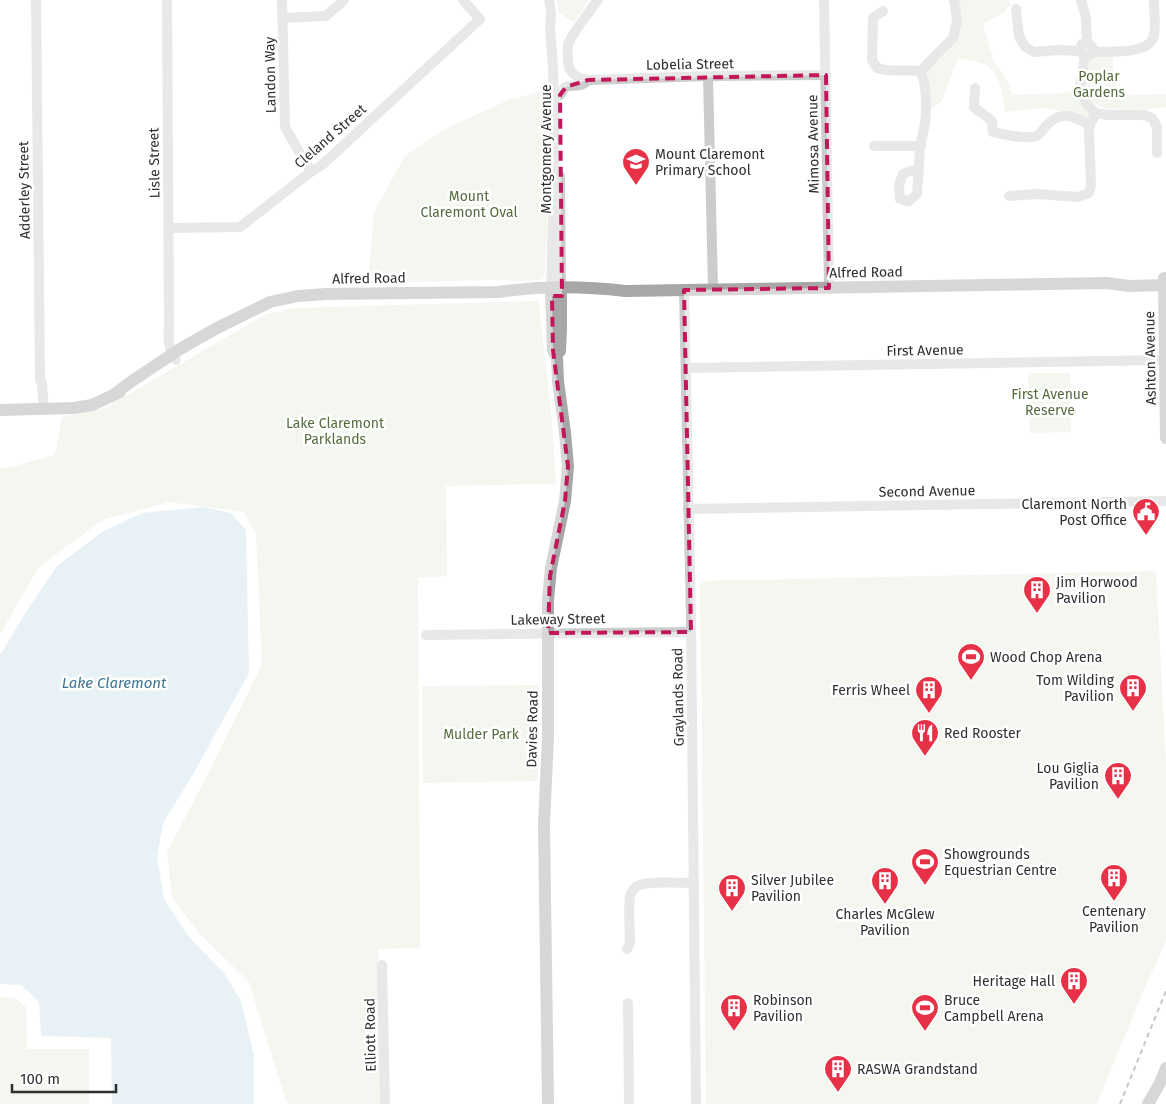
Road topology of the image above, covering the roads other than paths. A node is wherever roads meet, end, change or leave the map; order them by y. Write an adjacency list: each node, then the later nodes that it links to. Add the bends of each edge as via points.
1 (36, 0): 41 (street, Adderley Street)
2 (166, 0): 30 (street, Lisle Street)
3 (282, 0): 14 (street, Landon Way)
4 (344, 0): 14 (street, via 326,16)
5 (463, 0): 27 (street, Cleland Street, via 480,19)
6 (549, 0): 21 (street, Montgomery Avenue, via 558,45)
7 (598, 0): 19 (street, via 568,44 570,71)
8 (824, 0): 18 (street, Mimosa Avenue)
9 (954, 0): 16 (street, via 957,21 953,38)
10 (1081, 0): 15 (street, via 1086,18)
11 (1154, 2): 15 (street, via 1154,37 1147,46 1136,50)
12 (1016, 9): 15 (street, via 1019,36 1034,52)
13 (883, 11): 16 (street, via 873,18 872,60 877,68 885,71)
14 (283, 18): 27 (street, Landon Way, via 285,127)
15 (1086, 50): 22 (street, via 1080,88 1087,105)
16 (920, 71): 25 (street, via 926,101)
17 (708, 76): 18 (street, Lobelia Street); 19 (street, Lobelia Street); 33 (street)
18 (826, 76): 32 (street, Mimosa Avenue)
19 (588, 80): 21 (street, Lobelia Street, via 582,85 566,87)
20 (975, 88): 23 (street, via 974,107 992,121 993,132 1017,137 1035,136 1053,120 1072,116)
21 (558, 99): 35 (street, Montgomery Avenue, via 551,199)
22 (1096, 113): 23 (street); 26 (street, via 1152,118 1157,127)
23 (1090, 125): 29 (street, via 1089,194 1078,197)
24 (874, 146): 25 (street)
25 (920, 146): 28 (street)
26 (1157, 152)
27 (312, 171): 30 (street, Cleland Street, via 240,227)
28 (919, 171)
29 (1009, 196)
30 (169, 228): 36 (street, Lisle Street, via 168,339)
31 (1165, 281): 32 (main road, Alfred Road, via 1130,279 1107,284); 37 (main road, Ashton Avenue)
32 (829, 288): 33 (main road, Alfred Road)
33 (713, 289): 34 (main road, Alfred Road)
34 (684, 290): 35 (main road, Alfred Road, via 625,291 597,296); 38 (street, Graylands Road)
35 (556, 292): 36 (main road, Alfred Road, via 525,288 498,292 298,296 270,302 217,328); 46 (main road, Davies Road, via 560,349 558,381 568,466 565,501 550,576)
36 (178, 355): 41 (main road, Alfred Road, via 112,396 92,404)
37 (1165, 360): 38 (street, First Avenue); 39 (main road, Ashton Avenue)
38 (686, 368): 44 (street, Graylands Road)
39 (1166, 392): 42 (main road, Ashton Avenue)
40 (0, 410): 41 (main road, Alfred Road)
41 (40, 410)
42 (1166, 438)
43 (1166, 501): 44 (street, Second Avenue)
44 (688, 509): 45 (street, Graylands Road)
45 (690, 632): 46 (street, Lakeway Street); 48 (street, Graylands Road)
46 (548, 633): 47 (street, Lakeway Street); 54 (main road, Davies Road, via 544,824)
47 (426, 635)
48 (694, 883): 49 (street, via 650,883 635,887 630,898 630,943); 57 (street, Graylands Road)
49 (627, 949)
50 (382, 965): 55 (street, Elliott Road)
51 (628, 1003): 56 (street)
52 (1166, 1068): 53 (main road)
53 (1160, 1083): 58 (main road); 59 (main road)
54 (548, 1103)
55 (385, 1104)
56 (629, 1104)
57 (696, 1104)
58 (1148, 1104)
59 (1156, 1104)

